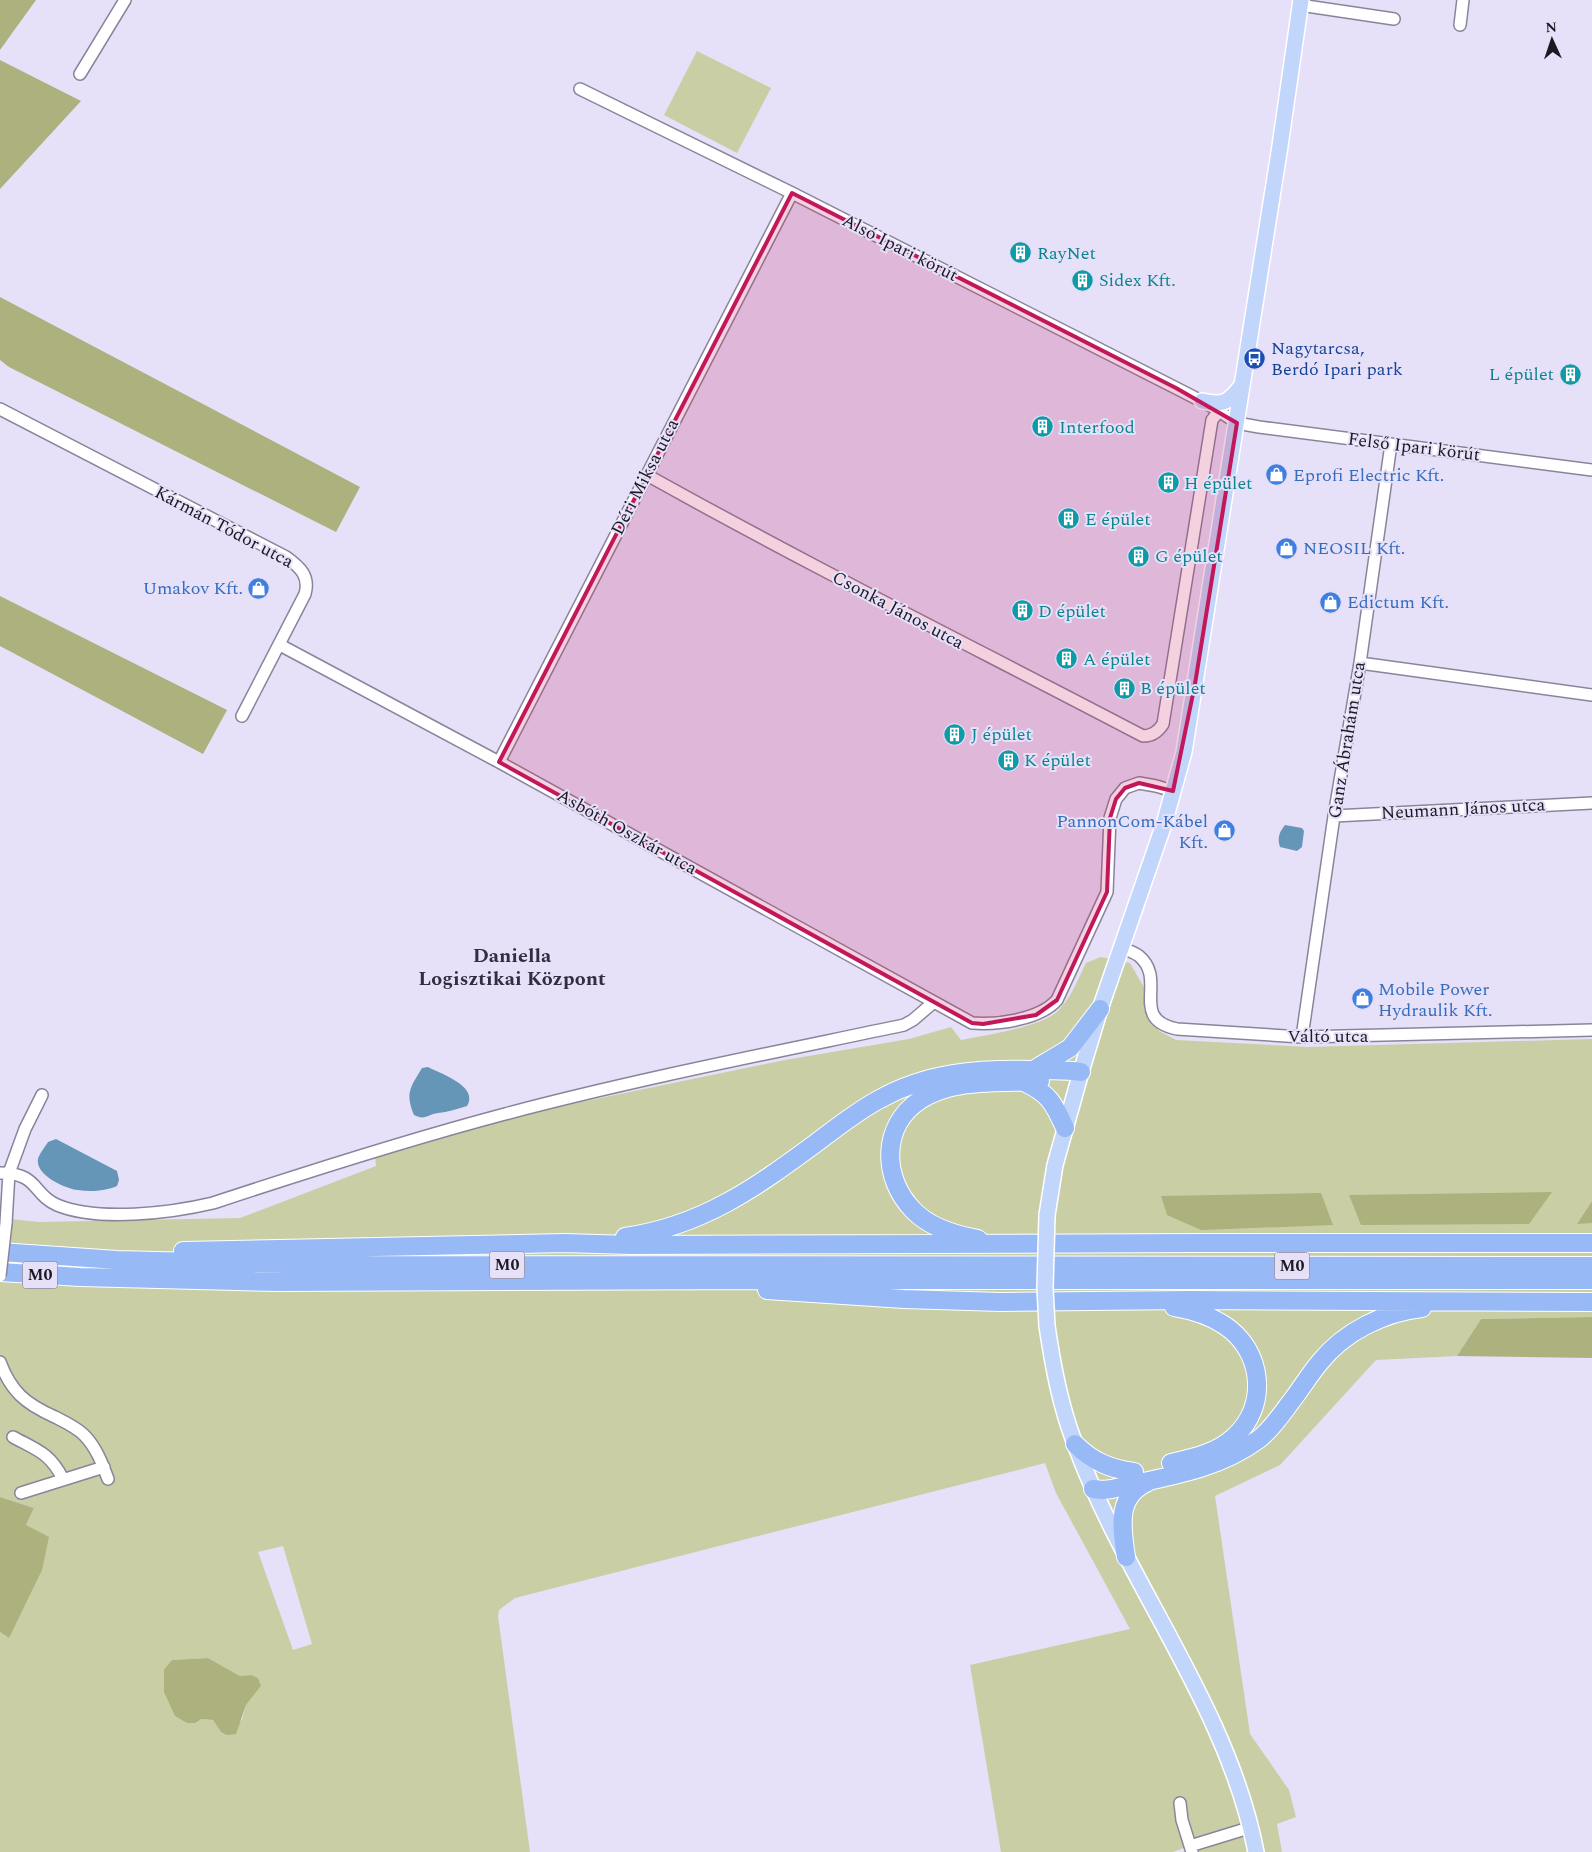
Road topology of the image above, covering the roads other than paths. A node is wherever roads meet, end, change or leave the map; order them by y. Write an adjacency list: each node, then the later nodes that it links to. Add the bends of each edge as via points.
1 (125, 0): 6 (street)
2 (1463, 0): 5 (street)
3 (1301, 3): 4 (street); 9 (main road)
4 (1394, 19)
5 (1460, 25)
6 (80, 74)
7 (580, 89): 8 (street, Alsó Ipari körút)
8 (792, 193): 10 (street, Alsó Ipari körút); 16 (street, Déri Miksa utca)
9 (1243, 383): 10 (main road, via 1227,402); 13 (main road)
10 (1202, 401): 12 (street, Alsó Ipari körút)
11 (0, 409): 17 (street, Kármán Tódor utca, via 296,564 304,573 307,588)
12 (1219, 411): 13 (street, Alsó Ipari körút); 16 (street, Csonka János utca, via 1212,420 1162,724 1153,734 1142,736)
13 (1236, 423): 14 (street, Felső Ipari körút); 22 (main road, via 1184,752)
14 (1392, 444): 15 (street, Felső Ipari körút); 18 (street, Ganz Ábrahám utca)
15 (1592, 470)
16 (647, 475): 21 (street, Déri Miksa utca)
17 (280, 645): 20 (street, Kármán Tódor utca); 21 (street, Asbóth Oszkár utca)
18 (1360, 663): 19 (street); 24 (street, Ganz Ábrahám utca)
19 (1592, 695)
20 (242, 716)
21 (499, 762): 26 (street, Asbóth Oszkár utca)
22 (1173, 792): 25 (main road); 26 (street, Asbóth Oszkár utca, via 1138,783 1125,788 1116,799 1110,818 1107,892 1057,1000 1046,1010 1027,1018 983,1024 972,1023)
23 (1592, 803): 24 (street, Neumann János utca)
24 (1334, 816): 29 (street, Ganz Ábrahám utca)
25 (1121, 948): 27 (main road); 29 (street, Váltó utca, via 1138,955 1148,969 1150,1010 1165,1027)
26 (934, 1002): 34 (street, via 904,1025 588,1093 506,1114 385,1147 190,1208 119,1214 68,1208 48,1200 24,1177)
27 (1100, 1009): 30 (main road); 31 (highway, via 1070,1048)
28 (1592, 1030): 29 (street, Váltó utca)
29 (1302, 1037)
30 (1081, 1072): 31 (highway, via 1066,1069); 33 (main road)
31 (1029, 1076): 33 (highway, via 1049,1098); 35 (highway, via 995,1071 931,1077 911,1084 858,1112 750,1191 714,1211 655,1232); 36 (highway, via 940,1090 920,1100 895,1131 890,1148 892,1178 899,1192 922,1217 953,1232)
32 (42, 1095): 34 (street)
33 (1065, 1128): 50 (main road, bridge, via 1047,1215 1045,1288 1047,1326 1058,1388)
34 (4, 1173): 42 (street, bridge, via 6,1223)
35 (564, 1243): 36 (highway); 39 (highway, via 177,1251 69,1250)
36 (1017, 1244): 37 (highway)
37 (1592, 1244)
38 (0, 1252): 39 (highway, M0)
39 (23, 1255): 40 (highway, M0, via 321,1265)
40 (1592, 1266)
41 (0, 1272): 44 (highway, M0, via 257,1282)
42 (0, 1276)
43 (1592, 1280): 44 (highway, M0)
44 (703, 1281): 45 (highway, via 753,1289 904,1299)
45 (1114, 1301): 46 (highway); 52 (highway, via 1187,1309 1224,1325 1246,1347 1258,1378 1254,1406 1243,1428 1222,1446)
46 (1474, 1301): 47 (highway); 55 (highway, via 1391,1314 1349,1335 1321,1361 1261,1438 1224,1461)
47 (1592, 1302)
48 (0, 1362): 51 (street, via 8,1381 21,1396 77,1429 90,1442)
49 (13, 1437): 53 (street, via 48,1456)
50 (1075, 1444): 52 (highway, via 1101,1464); 56 (main road)
51 (104, 1467): 53 (street); 54 (street)
52 (1134, 1472): 56 (highway, via 1105,1478)
53 (63, 1479): 57 (street)
54 (108, 1479)
55 (1153, 1480): 56 (highway, via 1112,1489); 58 (highway, via 1137,1489 1123,1512 1121,1524)
56 (1093, 1488): 58 (main road)
57 (21, 1493)
58 (1126, 1557): 60 (main road, via 1217,1732)
59 (1180, 1803): 61 (street)
60 (1252, 1827): 61 (street); 62 (main road)
61 (1191, 1849)
62 (1256, 1852)

